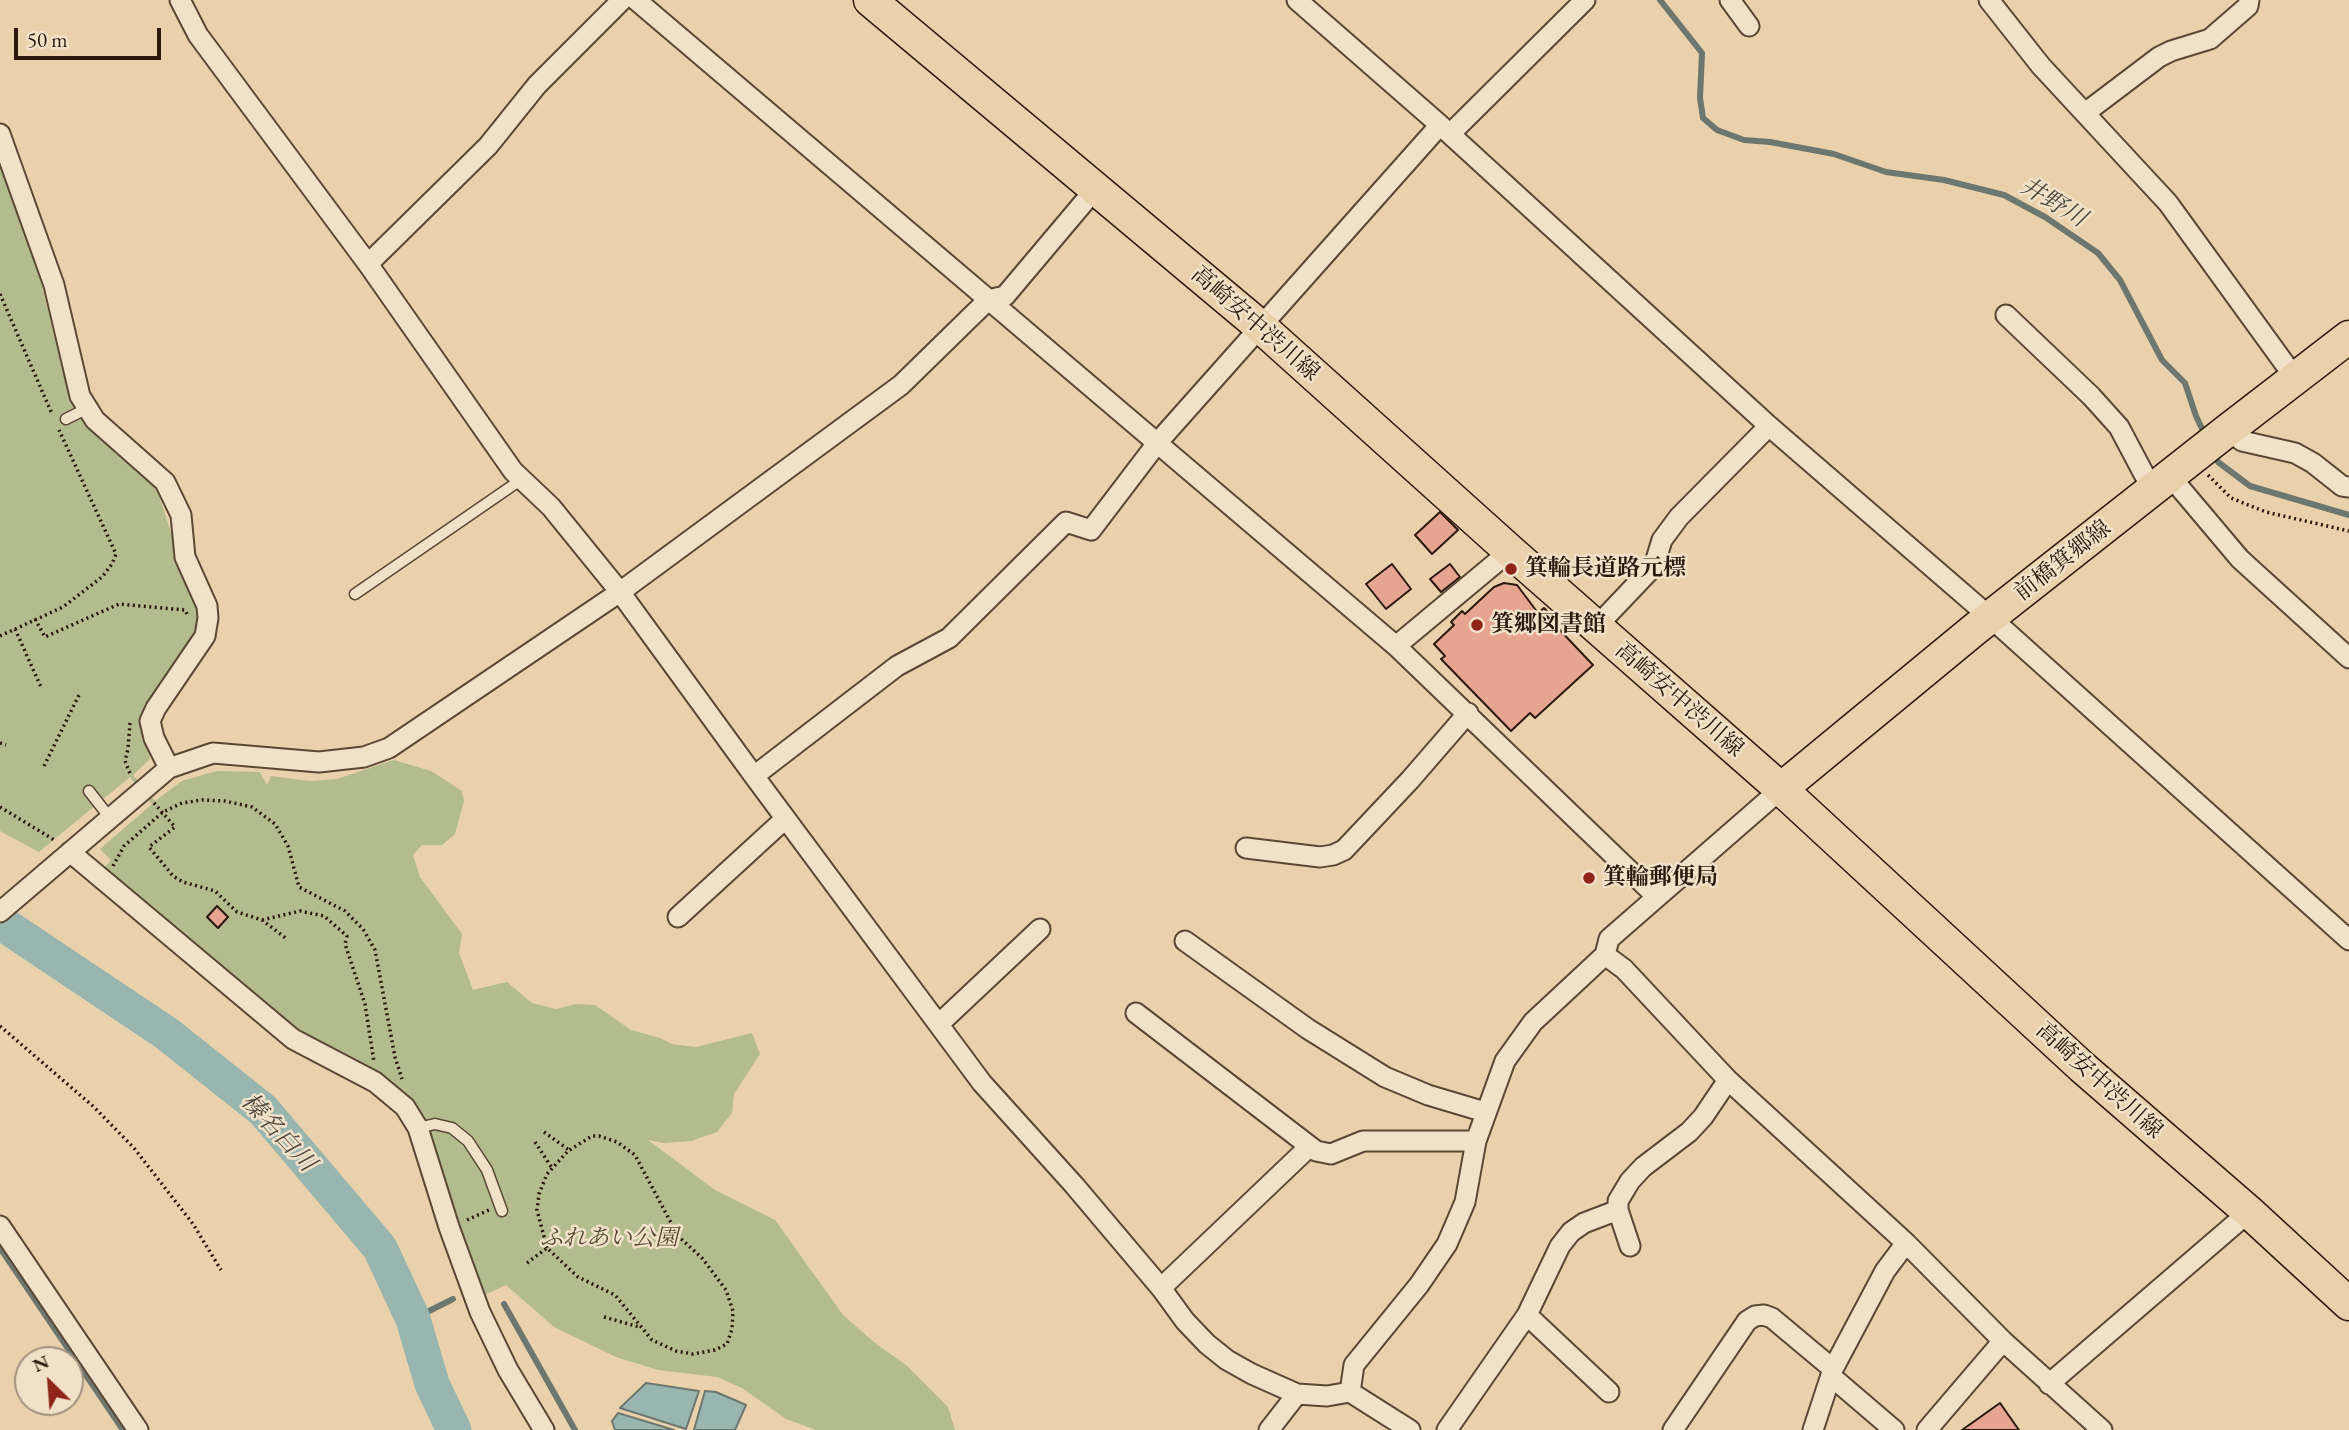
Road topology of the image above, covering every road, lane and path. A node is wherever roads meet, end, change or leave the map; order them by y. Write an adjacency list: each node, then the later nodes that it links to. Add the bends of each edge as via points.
1 (180, 0): 15 (street, via 198,35)
2 (622, 0): 15 (street, via 537,85 488,146)
3 (636, 0): 17 (street)
4 (870, 0): 14 (main road, 高崎安中渋川線)
5 (1297, 0): 12 (street)
6 (1585, 0): 12 (street)
7 (1730, 0): 10 (street)
8 (1989, 0): 11 (street)
9 (2249, 0): 11 (street, via 2248,6 2210,39 2159,57)
10 (1749, 26)
11 (2085, 113): 21 (street, via 2168,203)
12 (1445, 130): 19 (street); 24 (street)
13 (0, 134): 22 (street, via 54,285 80,396)
14 (1096, 188): 17 (street, via 1006,296); 19 (main road, 高崎安中渋川線)
15 (368, 264): 27 (street)
16 (0, 294): 35 (path, via 116,554 102,577 63,607)
17 (988, 300): 25 (street); 31 (street, via 901,385)
18 (2006, 315): 26 (street, via 2119,427 2147,478)
19 (1262, 328): 25 (street); 30 (main road, 高崎安中渋川線)
20 (2349, 337): 21 (main road, 前橋箕郷線)
21 (2295, 378): 26 (main road, 前橋箕郷線)
22 (88, 408): 23 (lane); 48 (street, via 95,420 164,482 181,515 185,557 206,606 205,636 151,705 149,728)
23 (66, 419)
24 (1769, 426): 34 (street); 36 (street, via 1679,517 1662,540 1654,566)
25 (1158, 442): 39 (street); 49 (street, via 1091,530 1066,522 949,638 897,666)
26 (2194, 457): 28 (street, via 2242,440 2295,453); 29 (path, via 2231,498 2266,512); 34 (main road, 前橋箕郷線); 40 (street, via 2240,559)
27 (522, 479): 31 (street); 32 (lane)
28 (2349, 487)
29 (2349, 531)
30 (1510, 551): 36 (main road, 高崎安中渋川線); 39 (street)
31 (620, 592): 48 (street, via 388,748 364,757 319,762 213,753); 49 (street)
32 (355, 594)
33 (190, 617): 35 (path, via 185,610 119,604 46,637)
34 (1991, 618): 51 (main road, 前橋箕郷線); 67 (street)
35 (35, 619): 37 (path)
36 (1596, 627): 51 (main road, 高崎安中渋川線)
37 (15, 629): 38 (path); 41 (path)
38 (0, 636)
39 (1396, 646): 43 (street)
40 (2349, 658)
41 (41, 687)
42 (80, 693): 47 (path)
43 (1468, 713): 58 (street, via 1344,850 1320,857); 61 (street)
44 (0, 743): 45 (path)
45 (6, 745)
46 (125, 761): 50 (path)
47 (44, 766)
48 (169, 768): 56 (street)
49 (754, 776): 57 (street)
50 (135, 780)
51 (1781, 789): 61 (street); 87 (main road, 高崎安中渋川線, via 2082,1067)
52 (89, 790): 56 (lane)
53 (150, 799): 55 (path)
54 (0, 807): 59 (path)
55 (163, 812): 60 (path, via 124,846); 64 (path, via 175,827 149,847 173,876 215,891 237,912); 75 (path, via 202,800 252,807 275,824 284,839 299,887 345,911 363,929 375,950 406,1092)
56 (110, 818): 59 (street)
57 (786, 819): 63 (street); 71 (street)
58 (1246, 848)
59 (64, 852): 62 (street); 75 (street, via 293,1039 375,1082)
60 (112, 867)
61 (1657, 897): 69 (street, via 1609,939)
62 (0, 912)
63 (678, 917)
64 (262, 920): 66 (path); 73 (path, via 300,911 324,916 347,936 345,944 365,1004)
65 (1040, 929): 71 (street)
66 (287, 939)
67 (2349, 940)
68 (1185, 941): 76 (street, via 1308,1029 1385,1077)
69 (1605, 956): 74 (street, via 1624,969); 76 (street, via 1534,1022 1505,1061)
70 (1136, 1013): 81 (street)
71 (939, 1024): 95 (street, via 982,1083)
72 (0, 1026): 94 (path, via 74,1088 134,1148 194,1224)
73 (374, 1062)
74 (1728, 1080): 85 (street, via 1689,1132 1630,1181); 90 (street)
75 (399, 1101): 77 (street)
76 (1485, 1112): 79 (street)
77 (418, 1128): 86 (lane, via 435,1124 452,1128 468,1141 487,1170); 108 (street, via 480,1312)
78 (544, 1132): 82 (path)
79 (1476, 1141): 81 (street, via 1363,1142 1331,1154); 103 (street, via 1465,1202 1447,1244 1354,1365)
80 (536, 1142): 83 (path)
81 (1309, 1147): 95 (street)
82 (569, 1150): 83 (path); 99 (path, via 599,1136 635,1155 678,1236 710,1268 726,1290 733,1311 727,1344 715,1350 676,1351 652,1340)
83 (552, 1168): 92 (path, via 537,1210)
84 (488, 1210): 88 (path)
85 (1618, 1210): 91 (street); 97 (street, via 1571,1232)
86 (502, 1211)
87 (2249, 1212): 96 (main road, 高崎安中渋川線); 102 (street)
88 (474, 1217)
89 (0, 1226): 107 (street)
90 (1906, 1243): 100 (street); 101 (street, via 1885,1271)
91 (1630, 1246)
92 (547, 1248): 93 (path); 99 (path, via 578,1277 615,1295)
93 (527, 1263)
94 (221, 1270)
95 (1161, 1288): 105 (street, via 1207,1344 1244,1369)
96 (2349, 1304)
97 (1527, 1315): 104 (street); 111 (street)
98 (604, 1317): 99 (path)
99 (641, 1327)
100 (2003, 1341): 102 (street); 114 (street)
101 (1833, 1373): 106 (street, via 1772,1318 1755,1316 1747,1321); 112 (street); 113 (street)
102 (2049, 1384): 115 (street)
103 (1350, 1392): 105 (street); 110 (street)
104 (1609, 1392)
105 (1297, 1394): 109 (street)
106 (1680, 1427)
107 (138, 1430)
108 (544, 1430)
109 (1269, 1430)
110 (1410, 1430)
111 (1447, 1430)
112 (1813, 1430)
113 (1894, 1430)
114 (1927, 1430)
115 (2102, 1430)

